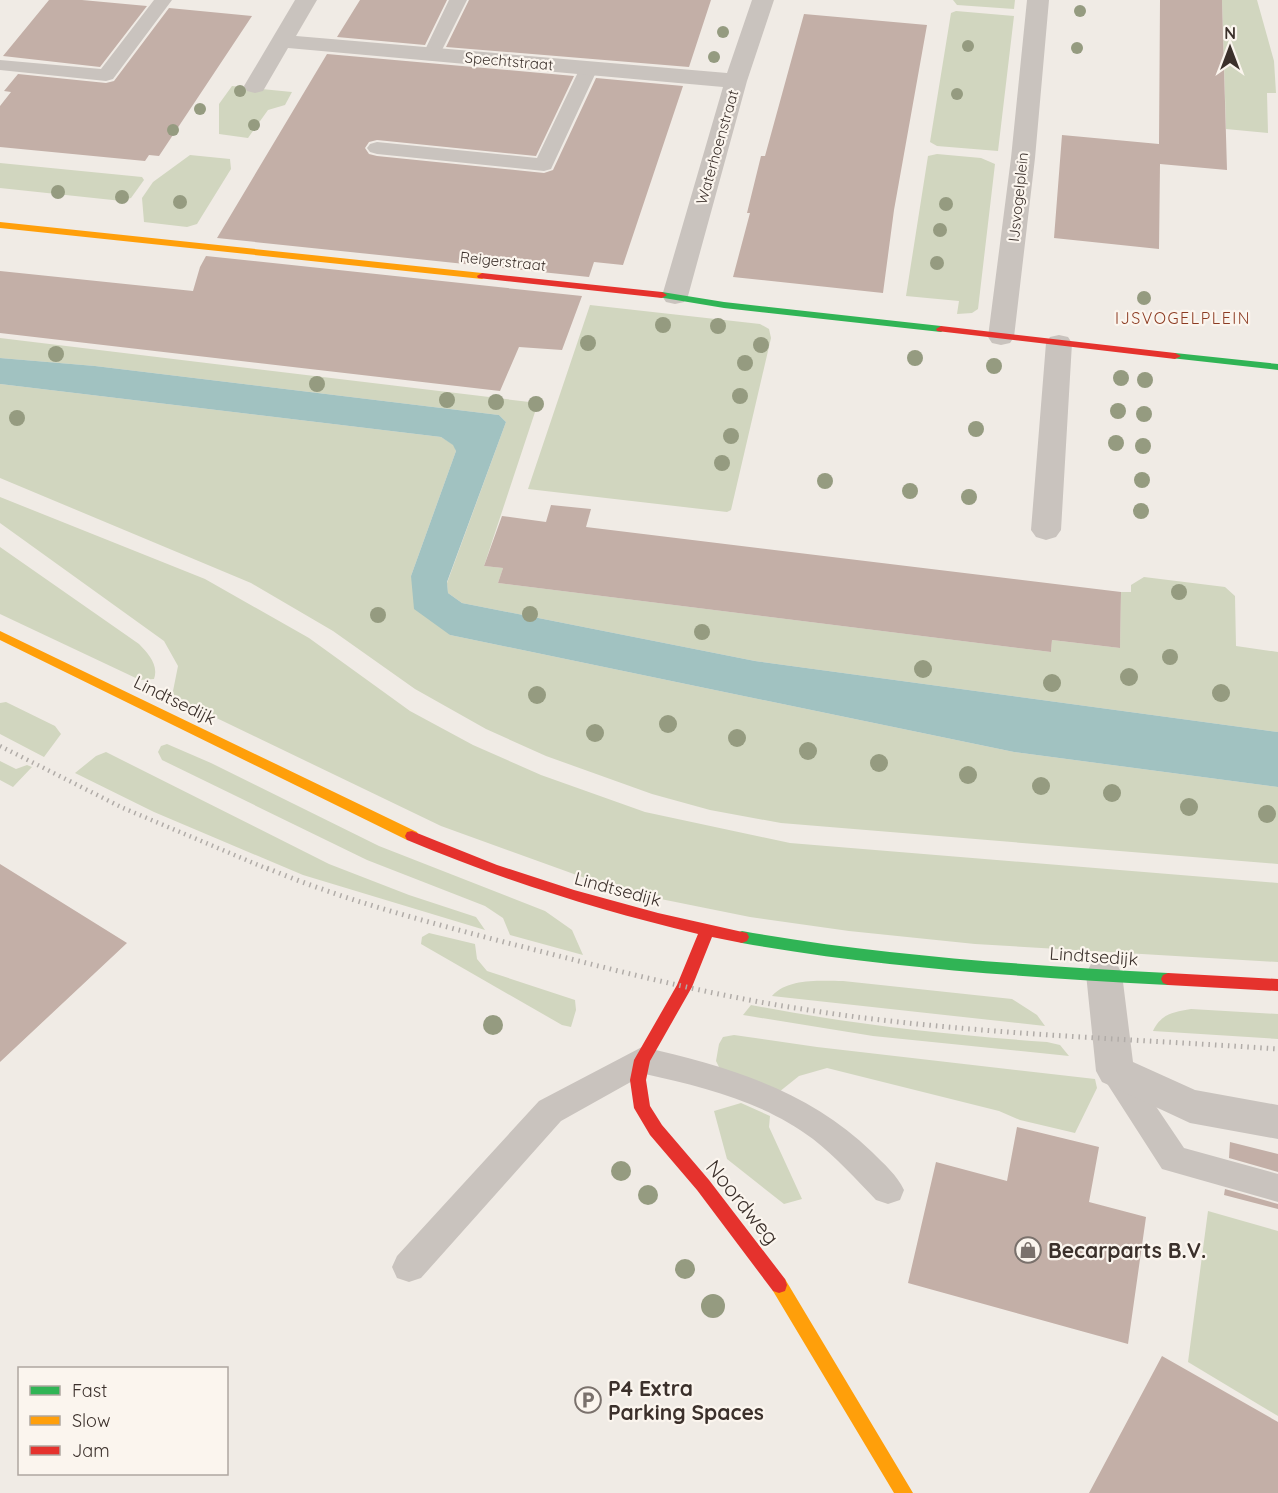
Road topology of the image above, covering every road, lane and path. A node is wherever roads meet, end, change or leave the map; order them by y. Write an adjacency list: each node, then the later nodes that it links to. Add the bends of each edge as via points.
1 (163, 0): 8 (lane, via 106,75)
2 (306, 0): 6 (street)
3 (458, 0): 7 (lane)
4 (763, 0): 10 (street, Waterhoenstraat)
5 (1038, 0): 15 (street, IJsvogelplein)
6 (281, 41): 7 (street, Spechtstraat); 11 (street)
7 (432, 54): 9 (street, Spechtstraat)
8 (0, 64)
9 (589, 68): 10 (street, Spechtstraat); 12 (lane, via 544,165)
10 (736, 81): 14 (street, Waterhoenstraat)
11 (255, 86)
12 (377, 148)
13 (0, 225): 14 (street, Reigerstraat)
14 (675, 296): 15 (street, Reigerstraat)
15 (1001, 336): 16 (street)
16 (1059, 343): 17 (street); 18 (street)
17 (1278, 368)
18 (1046, 530)
19 (0, 635): 20 (street, Lindtsedijk, via 424,841 531,883)
20 (707, 930): 21 (street, Lindtsedijk, via 789,947 868,957); 23 (street, Noordweg, via 684,987)
21 (1104, 974): 22 (street, Lindtsedijk); 24 (street)
22 (1278, 986)
23 (642, 1060): 27 (lane, via 728,1081 814,1122); 28 (lane, via 550,1111); 29 (street, Noordweg, via 638,1080 642,1108 774,1276)
24 (1115, 1071): 25 (street, via 1190,1106); 26 (lane, via 1173,1159)
25 (1278, 1122)
26 (1278, 1188)
27 (888, 1190)
28 (409, 1267)
29 (904, 1493)

